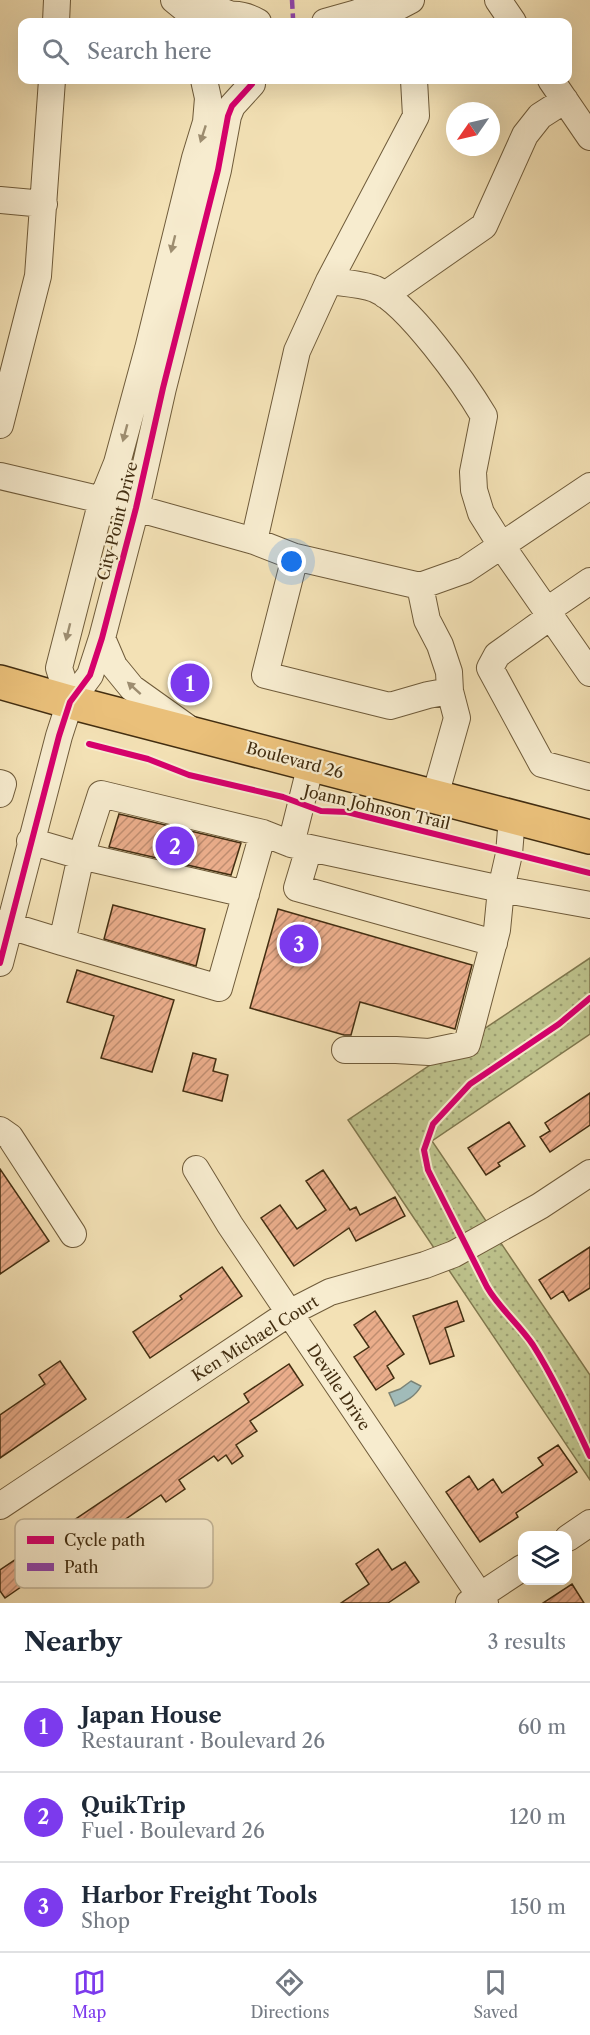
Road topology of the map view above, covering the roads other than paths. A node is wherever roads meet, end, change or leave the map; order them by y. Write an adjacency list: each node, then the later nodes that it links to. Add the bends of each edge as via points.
1 (57, 0): 6 (street)
2 (174, 0): 7 (street)
3 (196, 0): 8 (street)
4 (498, 0): 13 (street)
5 (396, 8): 11 (street); 12 (street)
6 (56, 18)
7 (191, 18)
8 (220, 18)
9 (226, 18): 10 (street)
10 (249, 18)
11 (339, 18)
12 (375, 18)
13 (510, 18)
14 (52, 84): 23 (street)
15 (205, 84): 29 (street, City Point Drive, one-way to 29, via 206,122 117,463)
16 (218, 84): 17 (street, via 233,88)
17 (251, 84)
18 (253, 84): 30 (street, City Point Drive, via 232,106 228,116)
19 (414, 84): 24 (street, via 416,116)
20 (558, 90): 21 (street); 25 (street, via 525,135 483,226)
21 (590, 137)
22 (0, 200): 23 (street)
23 (44, 204): 26 (street, via 38,276)
24 (329, 281): 25 (street, via 375,289); 31 (street, via 297,351)
25 (385, 295): 32 (street, via 398,303 441,355 484,416 472,472 474,490 481,513)
26 (0, 425)
27 (0, 476): 29 (street)
28 (590, 486): 32 (street)
29 (102, 500): 30 (street); 41 (street, City Point Drive, one-way to 41, via 59,668)
30 (136, 508): 31 (street); 37 (street, City Point Drive)
31 (254, 541): 33 (street)
32 (501, 546): 35 (street, via 465,570); 36 (street)
33 (295, 557): 35 (street); 40 (street, via 265,675 390,706)
34 (590, 581): 36 (street)
35 (420, 586): 40 (street, via 427,620 449,672)
36 (548, 614): 38 (street); 44 (street, via 497,655 490,668 542,764)
37 (102, 638): 41 (street, City Point Drive, via 90,675); 42 (street, one-way to 37, via 132,688 114,666)
38 (590, 673)
39 (0, 682): 41 (main road, Boulevard 26)
40 (450, 691): 47 (street, via 457,718)
41 (70, 702): 42 (main road, Boulevard 26); 51 (street, City Point Drive)
42 (198, 735): 43 (main road, Boulevard 26)
43 (311, 764): 47 (main road, Boulevard 26); 52 (street)
44 (590, 777)
45 (0, 783): 46 (street)
46 (0, 794)
47 (435, 796): 48 (main road, Boulevard 26)
48 (512, 816): 50 (main road, Boulevard 26); 54 (street)
49 (263, 833): 52 (street); 53 (street, via 100,794); 55 (street)
50 (590, 837)
51 (30, 841): 53 (street); 57 (street, City Point Drive)
52 (300, 846): 54 (street); 59 (street, via 297,888)
53 (81, 856): 55 (street); 58 (street)
54 (501, 889): 56 (street); 59 (street)
55 (246, 894): 58 (street, via 219,988)
56 (590, 905)
57 (5, 924): 58 (street); 60 (street, City Point Drive)
58 (62, 942)
59 (494, 943): 61 (street, via 467,1044 429,1052)
60 (0, 963)
61 (345, 1050)
62 (0, 1130): 65 (street, via 10,1137)
63 (196, 1169): 66 (street, Deville Drive)
64 (590, 1173): 66 (street, Ken Michael Court, via 454,1254 330,1292)
65 (73, 1234)
66 (289, 1313): 67 (street, Ken Michael Court); 71 (street, Deville Drive)
67 (0, 1506)
68 (590, 1523): 69 (street)
69 (572, 1535)
70 (518, 1571): 71 (street)
71 (478, 1601)

